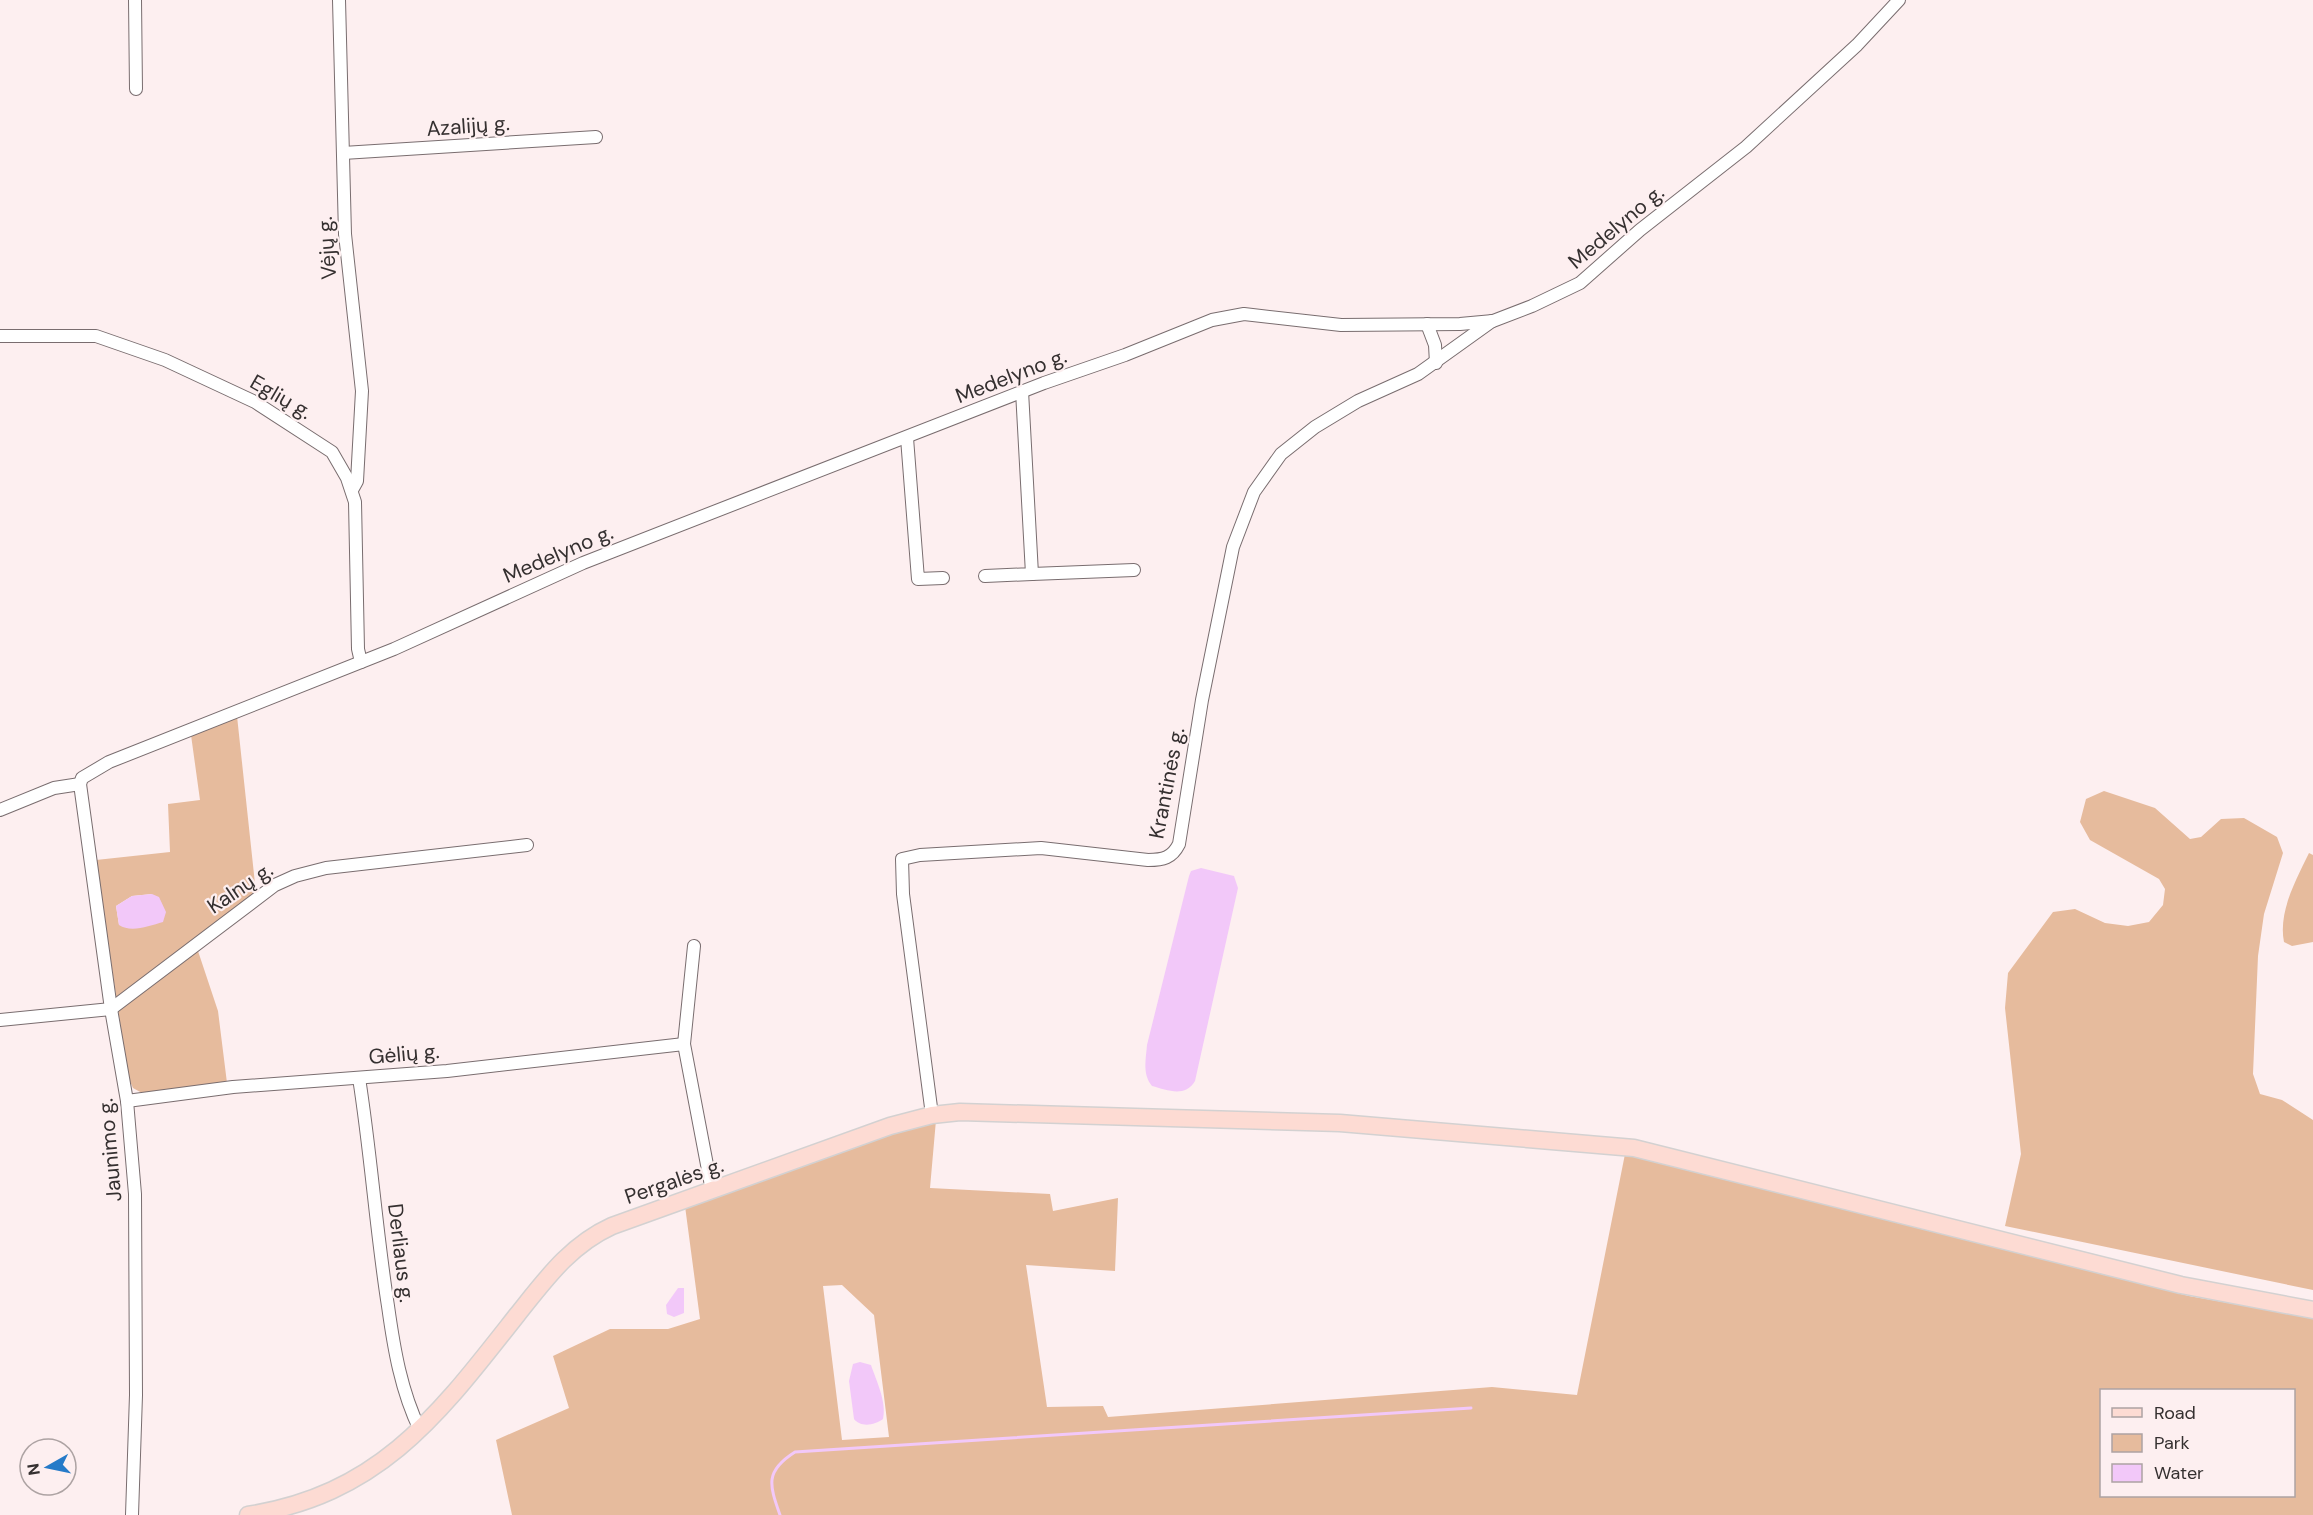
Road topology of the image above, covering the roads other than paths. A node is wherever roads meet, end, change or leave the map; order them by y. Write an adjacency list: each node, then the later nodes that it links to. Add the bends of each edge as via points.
1 (135, 0): 4 (street)
2 (339, 0): 6 (street, Vėjų g.)
3 (1899, 0): 7 (street, Medelyno g., via 1857,45 1746,147 1580,283)
4 (136, 88)
5 (596, 137): 6 (street, Azalijų g.)
6 (343, 153): 13 (street, Vėjų g., via 345,234 362,392 356,487)
7 (1493, 321): 8 (street, Medelyno g.); 10 (street, Krantinės g.)
8 (1427, 324): 10 (street, via 1435,345); 11 (street, Medelyno g., via 1341,325 1244,314 1212,320)
9 (0, 336): 13 (street, Eglių g., via 96,336 165,360 255,402 320,443 340,464)
10 (1436, 363): 28 (street, Krantinės g., via 1315,427 1281,454 1254,492 1233,547 1202,700 1179,844 1173,854 1148,860 1041,848 902,859 903,894)
11 (1022, 391): 12 (street, Medelyno g.); 15 (street)
12 (907, 438): 17 (street, via 918,579); 18 (street, Medelyno g., via 583,563)
13 (352, 490): 18 (street, Eglių g., via 357,520)
14 (1134, 570): 15 (street)
15 (1032, 574): 16 (street)
16 (985, 576)
17 (943, 578)
18 (361, 662): 19 (street, Medelyno g., via 109,762)
19 (81, 781): 20 (street); 23 (street, Jaunimo g.)
20 (0, 810)
21 (527, 845): 23 (street, Kalnų g., via 326,868 295,876 263,893)
22 (694, 946): 25 (street)
23 (111, 1009): 24 (street); 27 (street, Jaunimo g.)
24 (0, 1020)
25 (684, 1044): 26 (street, Gėlių g.); 29 (street)
26 (359, 1078): 27 (street, Gėlių g., via 233,1087); 31 (street, Derliaus g., via 393,1339 404,1394)
27 (127, 1101): 32 (street, Jaunimo g., via 136,1239)
28 (932, 1115): 29 (main road, Pergalės g., via 890,1126); 30 (main road, Pergalės g., via 987,1112 1340,1123 1634,1148 2181,1285)
29 (712, 1191): 31 (main road, Pergalės g., via 612,1226 580,1245 557,1266)
30 (2313, 1310)
31 (420, 1430): 33 (main road, Pergalės g., via 384,1462 339,1489 302,1503)
32 (132, 1515)
33 (248, 1515)

